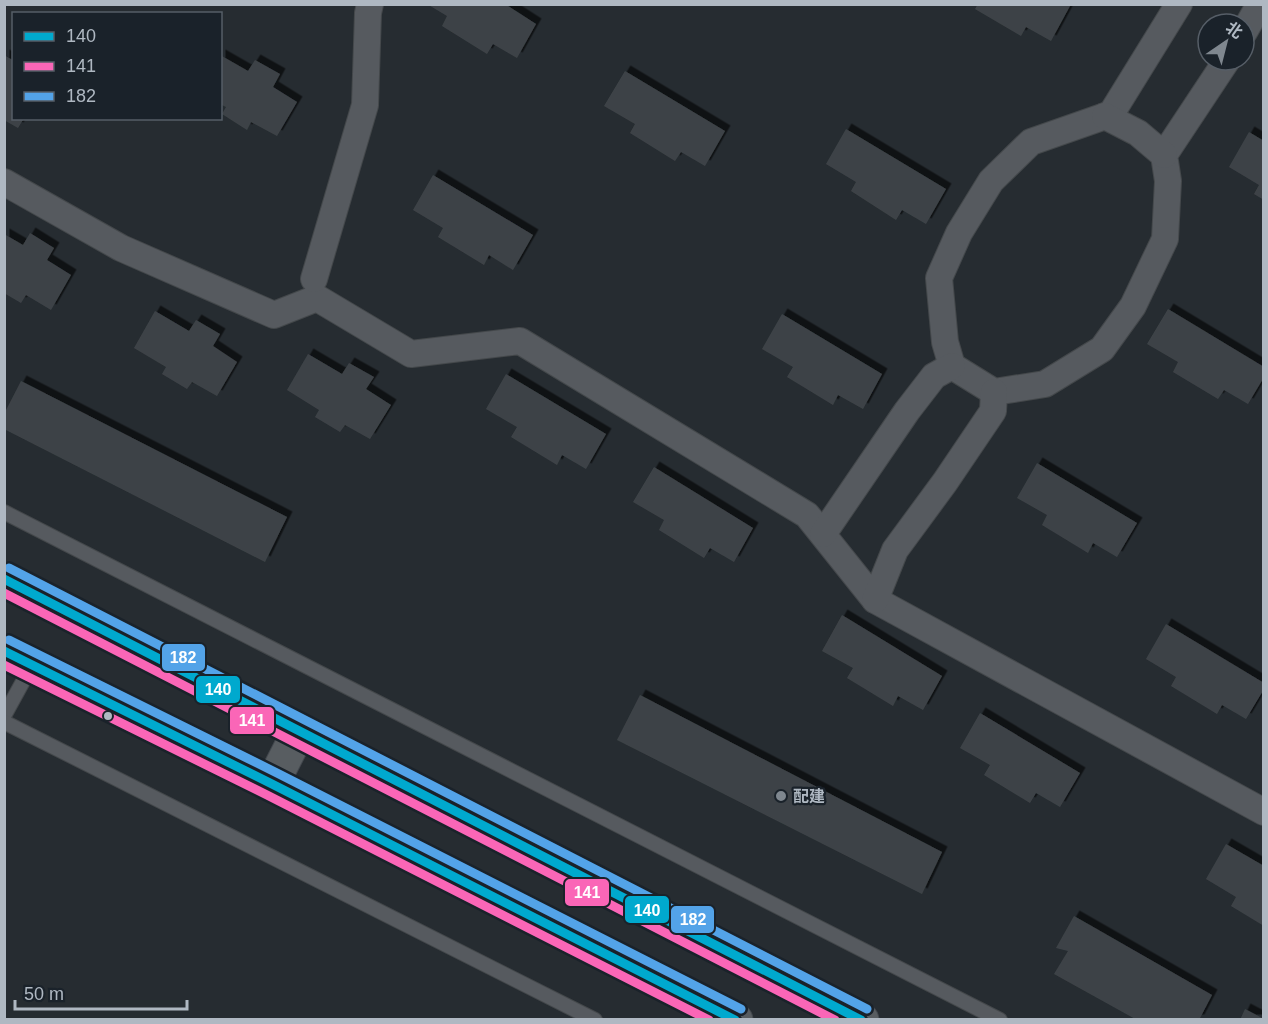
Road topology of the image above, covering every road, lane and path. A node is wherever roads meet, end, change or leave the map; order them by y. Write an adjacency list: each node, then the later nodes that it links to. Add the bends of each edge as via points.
1 (370, 4): 7 (street, via 365,105)
2 (1179, 4): 4 (street, via 1111,114)
3 (1219, 72): 5 (street)
4 (1105, 116): 5 (street, via 1138,133); 8 (street, via 1031,142 991,182 958,232 939,278 945,342)
5 (1164, 155): 9 (street, via 1168,181 1165,239 1133,306 1102,349 1045,384)
6 (4, 182): 11 (street, via 121,248 274,315 316,298 411,354 520,341 807,515)
7 (315, 279)
8 (952, 366): 9 (street); 11 (street, via 934,376 907,411)
9 (994, 392): 13 (street, via 993,411 895,550)
10 (4, 512): 23 (lane)
11 (823, 534): 13 (street)
12 (4, 579): 17 (main road)
13 (875, 600): 19 (street)
14 (18, 658): 15 (lane); 18 (main road)
15 (4, 716)
16 (4, 722): 20 (lane)
17 (299, 731): 18 (main road); 22 (main road)
18 (273, 784): 21 (main road)
19 (1263, 812)
20 (595, 1020)
21 (736, 1020)
22 (862, 1020)
23 (1000, 1020)

